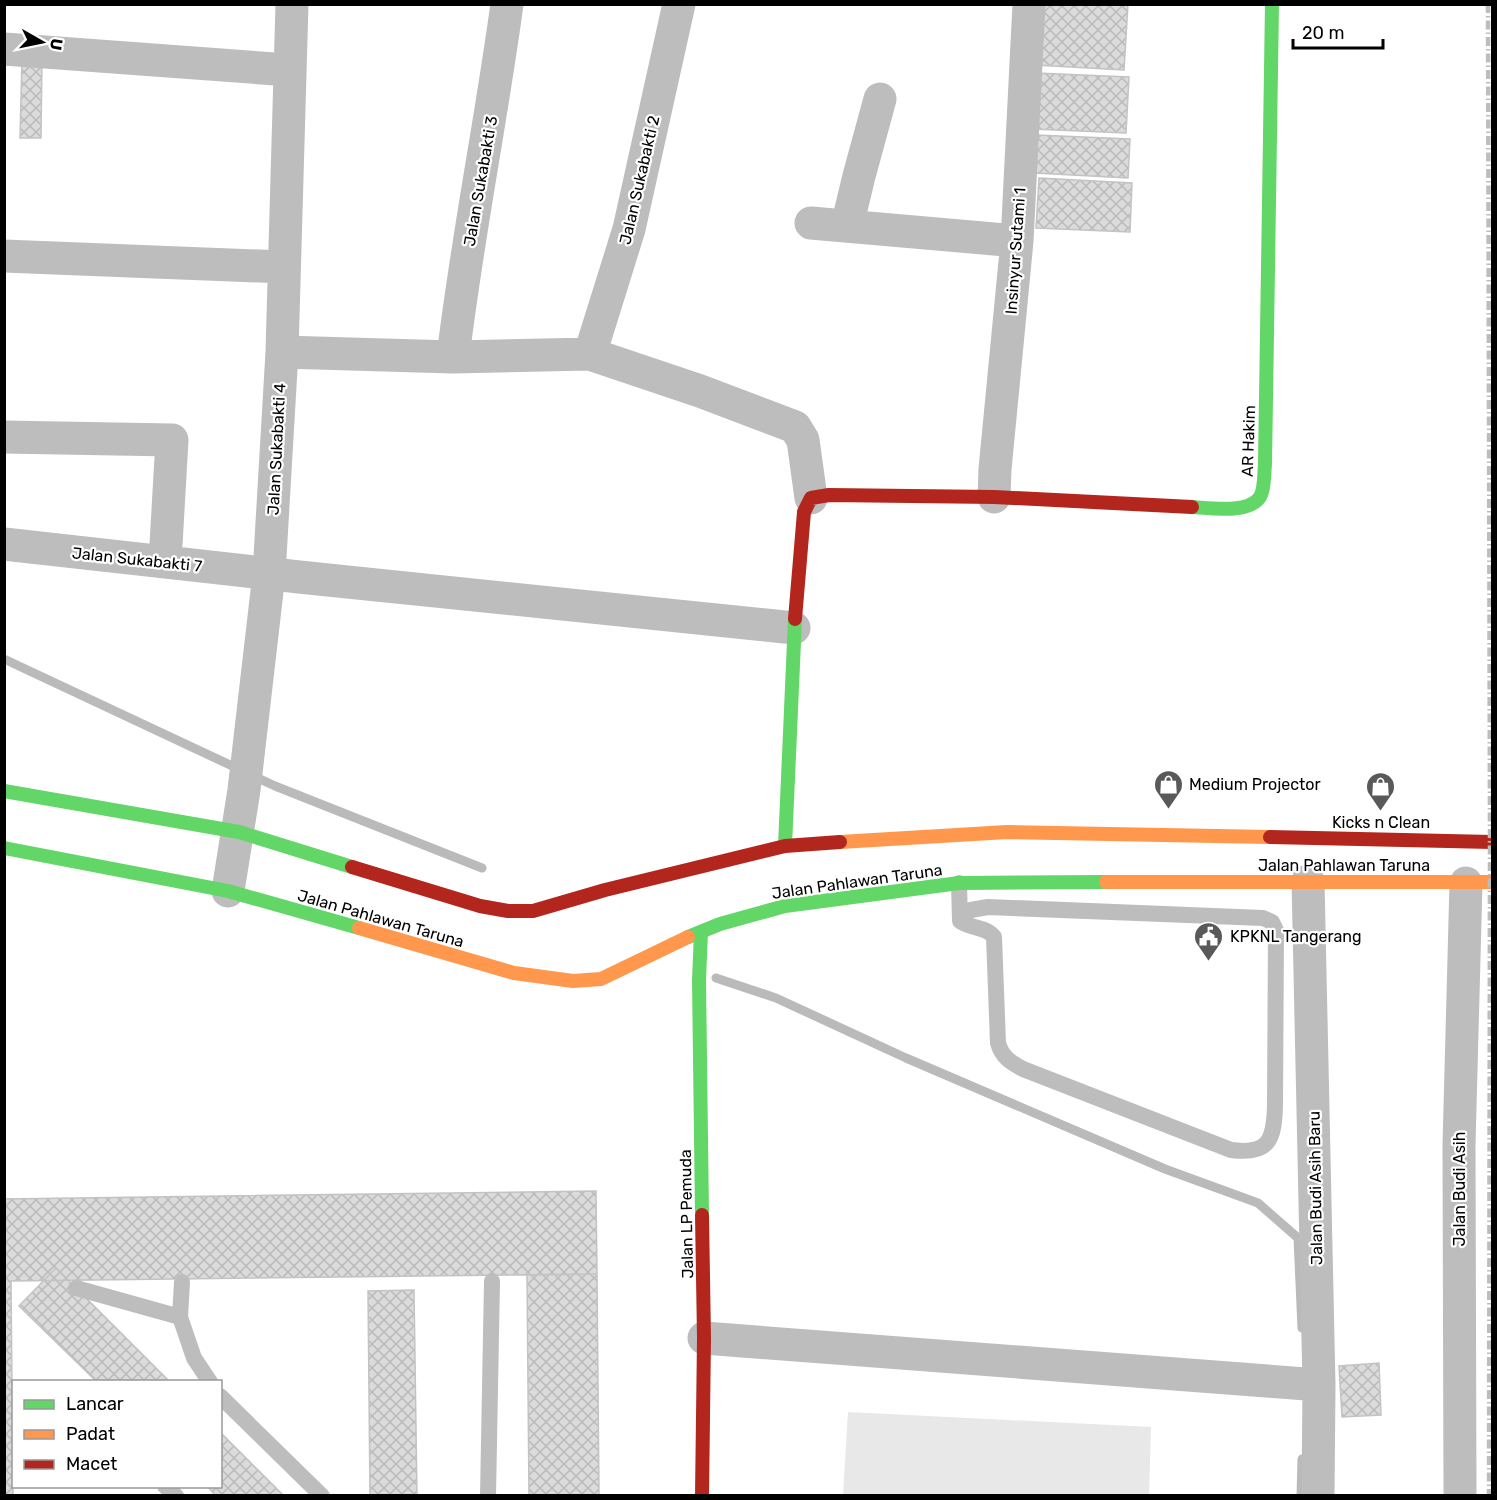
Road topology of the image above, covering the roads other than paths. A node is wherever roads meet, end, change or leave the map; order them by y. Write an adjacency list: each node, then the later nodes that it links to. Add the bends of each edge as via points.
1 (292, 4): 7 (street, Jalan Sukabakti 4)
2 (507, 4): 16 (street, Jalan Sukabakti 3)
3 (679, 4): 15 (street, Jalan Sukabakti 2, via 629,229)
4 (1029, 4): 11 (street, Insinyur Sutami 1)
5 (1272, 4): 18 (main road, AR Hakim, via 1265,464 1261,495 1252,505 1226,509)
6 (4, 49): 7 (street)
7 (289, 70): 13 (street, Jalan Sukabakti 4)
8 (880, 99): 10 (street)
9 (810, 223): 10 (street)
10 (847, 226): 11 (street)
11 (1017, 241): 18 (street, Insinyur Sutami 1)
12 (4, 256): 13 (street)
13 (284, 267): 14 (street, Jalan Sukabakti 4)
14 (282, 352): 16 (street); 22 (street, Jalan Sukabakti 4)
15 (590, 354): 16 (street); 19 (street, via 795,427 803,440)
16 (453, 357)
17 (4, 437): 21 (street, via 172,440)
18 (994, 497): 19 (main road, AR Hakim)
19 (811, 498): 23 (main road, via 804,512)
20 (4, 544): 21 (street, Jalan Sukabakti 7)
21 (165, 562): 22 (street, Jalan Sukabakti 7)
22 (269, 574): 23 (street, Jalan Sukabakti 7); 25 (street, Jalan Sukabakti 4)
23 (794, 628): 27 (main road)
24 (4, 791): 25 (main road, Jalan Pahlawan Taruna)
25 (239, 832): 27 (main road, Jalan Pahlawan Taruna, via 480,906 508,911 534,911); 32 (street, Jalan Sukabakti 4)
26 (1492, 842): 27 (main road, Jalan Pahlawan Taruna, via 1007,832)
27 (784, 846)
28 (4, 848): 32 (main road, Jalan Pahlawan Taruna)
29 (1308, 881): 30 (main road, Jalan Pahlawan Taruna); 31 (main road, Jalan Pahlawan Taruna); 41 (street, Jalan Budi Asih Baru)
30 (1479, 882): 47 (street, Jalan Budi Asih, via 1459,1145)
31 (959, 883): 33 (lane); 34 (main road, Jalan Pahlawan Taruna, via 785,906)
32 (228, 891): 34 (main road, Jalan Pahlawan Taruna, via 514,973 561,980 601,979)
33 (960, 918): 33 (lane, via 964,925 994,937 998,1043 1008,1061 1231,1150 1259,1150 1269,1142 1275,1106 1276,930 1272,922 1263,918 988,907 971,909)
34 (701, 932): 39 (main road, Jalan LP Pemuda)
35 (492, 1281): 44 (lane)
36 (182, 1282): 38 (lane)
37 (76, 1288): 38 (lane)
38 (180, 1317): 40 (lane, via 194,1358)
39 (704, 1338): 41 (street); 45 (main road, Jalan LP Pemuda)
40 (209, 1380)
41 (1305, 1384): 46 (street, Jalan Budi Asih Baru)
42 (222, 1398): 43 (lane)
43 (322, 1496)
44 (488, 1496)
45 (702, 1496)
46 (1318, 1496)
47 (1460, 1496)

